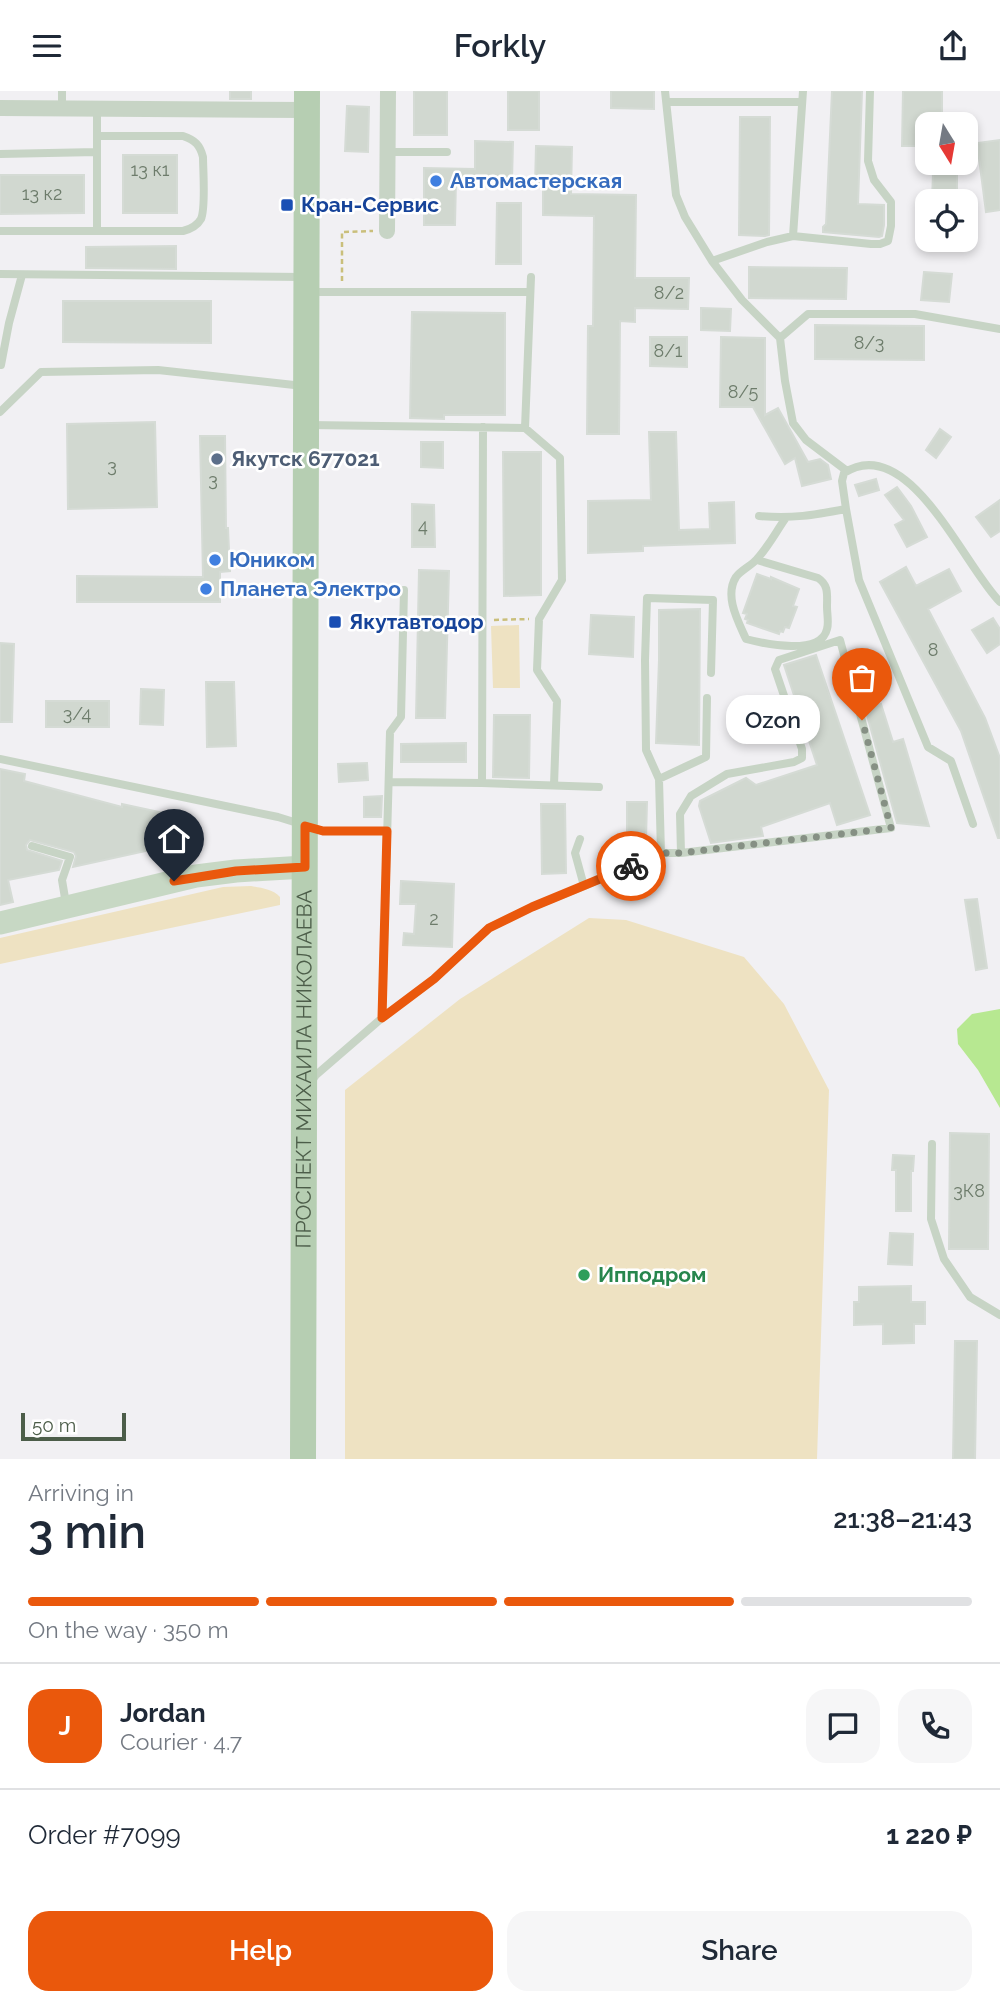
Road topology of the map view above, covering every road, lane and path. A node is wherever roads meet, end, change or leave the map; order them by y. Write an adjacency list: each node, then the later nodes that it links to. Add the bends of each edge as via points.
1 (62, 91): 10 (lane)
2 (388, 91): 14 (street)
3 (665, 91): 7 (lane)
4 (803, 91): 8 (lane)
5 (870, 91): 20 (lane, via 868,161 874,180 891,202 888,241 871,244)
6 (307, 101): 11 (street); 25 (main road, ПРОСПЕКТ МИХАИЛА НИКОЛАЕВА)
7 (667, 102): 8 (lane); 21 (lane, via 676,195)
8 (802, 103): 20 (lane)
9 (0, 108): 10 (street)
10 (62, 109): 11 (street)
11 (97, 109): 12 (lane)
12 (97, 136): 13 (lane); 18 (lane, via 192,139 201,149 203,179 203,213 192,228)
13 (97, 152): 16 (lane); 18 (lane)
14 (388, 152): 15 (lane); 19 (street)
15 (447, 152)
16 (0, 154)
17 (0, 231): 18 (lane)
18 (97, 231)
19 (387, 231): 26 (path, via 342,232)
20 (793, 236): 21 (lane)
21 (712, 261): 29 (lane)
22 (0, 274): 23 (lane)
23 (22, 275): 25 (lane); 30 (lane)
24 (531, 277): 27 (lane)
25 (306, 284): 26 (lane); 31 (main road, ПРОСПЕКТ МИХАИЛА НИКОЛАЕВА)
26 (342, 292): 27 (lane)
27 (530, 292): 35 (lane)
28 (1000, 329): 29 (lane, via 920,314 808,314)
29 (780, 338): 36 (lane, via 793,423 806,440)
30 (1, 365)
31 (306, 386): 32 (lane, via 158,370 41,372); 33 (main road, ПРОСПЕКТ МИХАИЛА НИКОЛАЕВА)
32 (0, 412)
33 (306, 425): 34 (lane); 54 (main road, ПРОСПЕКТ МИХАИЛА НИКОЛАЕВА)
34 (483, 427): 35 (lane); 44 (lane)
35 (525, 428): 43 (lane, via 560,458 562,580)
36 (847, 471): 37 (lane, via 842,481); 42 (lane, via 865,464 880,465 903,476 924,497)
37 (846, 509): 39 (lane); 53 (lane, via 859,580 928,747 951,761)
38 (759, 516): 39 (lane)
39 (785, 519): 40 (lane)
40 (757, 560): 40 (lane, via 736,577 731,594 746,639 808,646 820,640 827,631 824,582)
41 (404, 590): 49 (lane, via 401,717 390,732)
42 (1000, 602)
43 (539, 619): 44 (path); 51 (lane, via 537,670 557,701)
44 (482, 620): 50 (lane)
45 (711, 673): 48 (lane, via 713,600 647,598 646,750)
46 (708, 698): 48 (lane, via 706,757)
47 (0, 759): 54 (lane)
48 (659, 779): 58 (lane)
49 (389, 782): 50 (lane); 55 (lane)
50 (482, 783): 51 (lane)
51 (554, 785): 52 (lane)
52 (599, 787)
53 (973, 824)
54 (305, 826): 55 (lane, via 323,831); 60 (main road, ПРОСПЕКТ МИХАИЛА НИКОЛАЕВА)
55 (387, 831): 64 (lane)
56 (580, 839): 61 (lane, via 575,853)
57 (32, 846): 62 (lane, via 70,857 62,880)
58 (661, 853): 59 (lane); 61 (lane)
59 (681, 853): 59 (lane, via 680,814 691,796 727,774 802,758 775,669 779,660 839,640 891,828)
60 (305, 867): 62 (street, via 195,876); 65 (main road, ПРОСПЕКТ МИХАИЛА НИКОЛАЕВА)
61 (584, 885): 64 (lane, via 489,928 434,979)
62 (66, 907): 63 (street)
63 (0, 923)
64 (382, 1018): 65 (lane, via 316,1075)
65 (304, 1093): 68 (main road, ПРОСПЕКТ МИХАИЛА НИКОЛАЕВА)
66 (932, 1144): 67 (lane, via 931,1219 944,1259 970,1297)
67 (1000, 1315)
68 (303, 1459)

